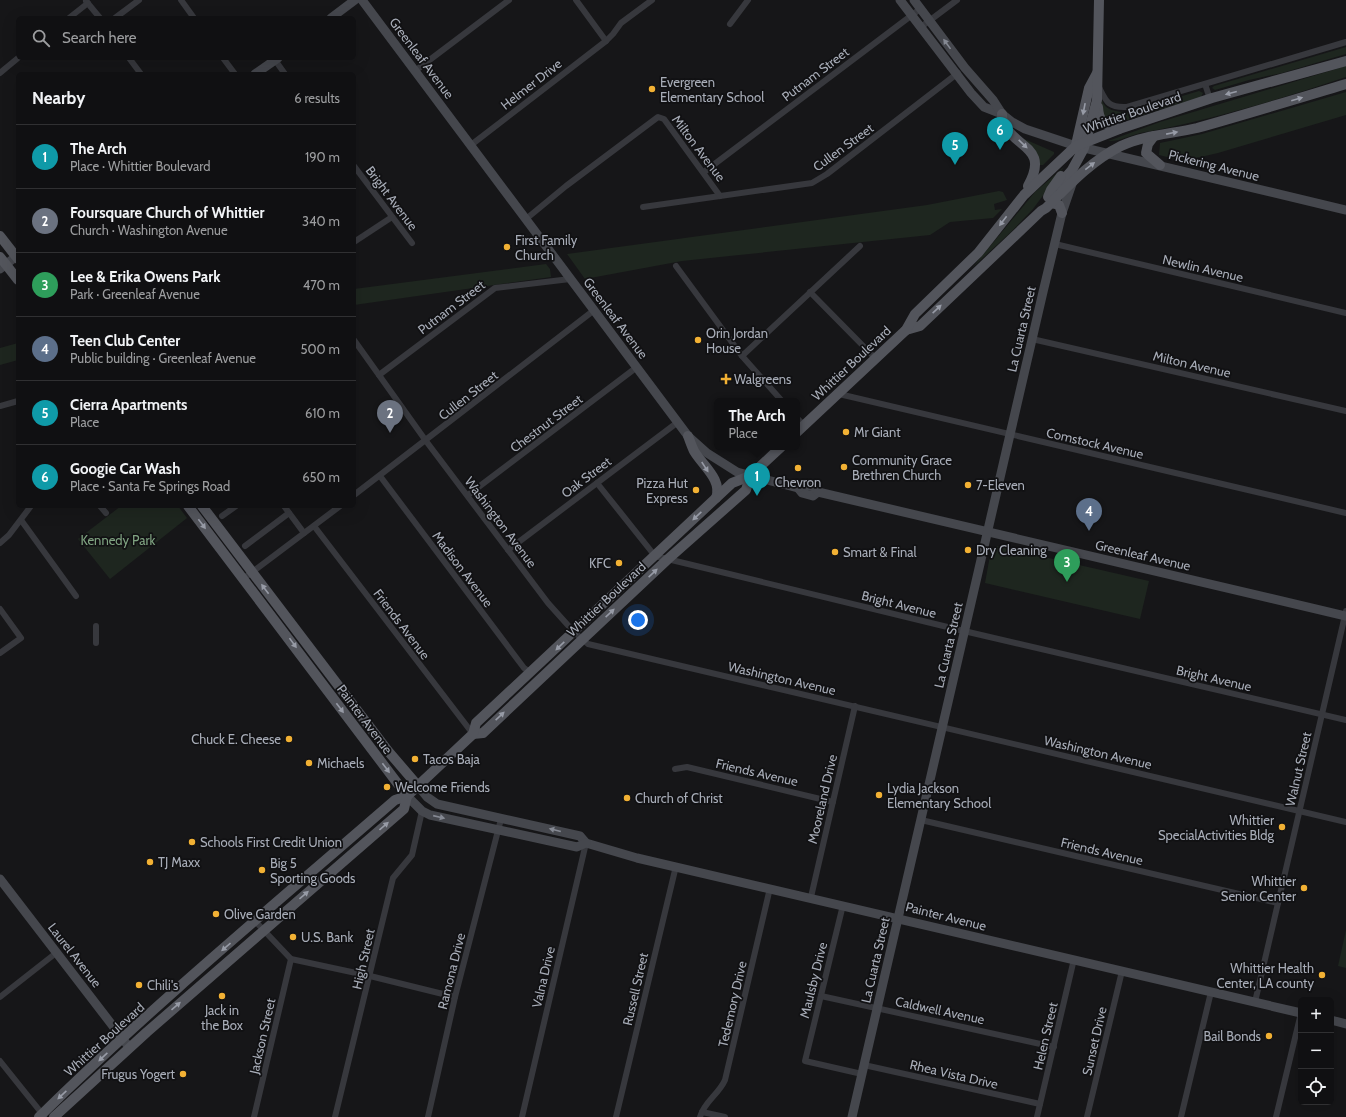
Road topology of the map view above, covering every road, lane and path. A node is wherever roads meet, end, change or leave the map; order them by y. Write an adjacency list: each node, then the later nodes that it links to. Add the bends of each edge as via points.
1 (139, 0): 17 (street)
2 (181, 0): 18 (street)
3 (355, 0): 19 (street)
4 (362, 0): 33 (street, Greenleaf Avenue)
5 (509, 0): 33 (street)
6 (576, 0): 24 (street)
7 (652, 0): 24 (street, Helmer Drive, via 621,23)
8 (748, 0): 22 (street)
9 (900, 0): 20 (street)
10 (914, 0): 14 (street)
11 (957, 0): 21 (street)
12 (1099, 0): 40 (main road)
13 (87, 2): 15 (street); 16 (street)
14 (920, 9): 20 (street, Putnam Street); 21 (street)
15 (71, 16)
16 (98, 16)
17 (118, 16)
18 (193, 16)
19 (334, 16)
20 (912, 16): 23 (street); 53 (street, Putnam Street)
21 (930, 20): 23 (street); 32 (street, one-way to 21)
22 (730, 24)
23 (921, 27): 39 (street)
24 (606, 41): 48 (street, Helmer Drive)
25 (1346, 42): 41 (street)
26 (16, 60): 38 (street)
27 (130, 60): 34 (street)
28 (224, 60): 35 (street)
29 (275, 60): 36 (street)
30 (277, 60): 37 (street)
31 (1346, 61): 43 (main road, Whittier Boulevard, one-way to 43)
32 (965, 68): 39 (street, Cullen Street); 45 (street)
33 (415, 71): 48 (street, Greenleaf Avenue)
34 (140, 72)
35 (234, 72)
36 (258, 72)
37 (284, 72)
38 (0, 73)
39 (956, 75): 45 (street, via 984,107); 56 (street, Cullen Street, via 812,183)
40 (1097, 78): 41 (street, via 1109,105 1120,108); 44 (main road); 49 (main road, one-way to 49, via 1089,88)
41 (1205, 84): 43 (street)
42 (1346, 84): 47 (main road, Whittier Boulevard, one-way to 42, via 1196,128)
43 (1210, 99): 46 (main road, Whittier Boulevard)
44 (1097, 100): 46 (main road, via 1102,122); 49 (main road)
45 (1002, 114): 49 (street, Pickering Avenue, via 1025,128); 55 (main road, one-way to 55, via 1004,126 1033,155 1035,171)
46 (1118, 129): 49 (main road, Whittier Boulevard)
47 (1154, 136): 50 (main road, Whittier Boulevard, via 1122,145); 51 (main road, via 1148,144 1146,153)
48 (471, 145): 62 (street, Greenleaf Avenue)
49 (1082, 145): 50 (street, Pickering Avenue); 55 (main road, Whittier Boulevard); 57 (main road, via 1051,190)
50 (1108, 153): 51 (street, Pickering Avenue); 54 (main road, Whittier Boulevard, one-way to 50)
51 (1160, 165): 59 (street, Pickering Avenue)
52 (356, 169): 61 (street, Bright Avenue)
53 (704, 172): 56 (street, Milton Avenue); 62 (street, Milton Avenue, via 664,119 658,117)
54 (1074, 179): 57 (main road, Whittier Boulevard); 60 (street, La Cuarta Street)
55 (1024, 195): 77 (main road, Whittier Boulevard, one-way to 77, via 978,253 915,314)
56 (720, 196): 58 (street, Cullen Street)
57 (1050, 200): 60 (main road, via 1059,205); 77 (main road, Whittier Boulevard, one-way to 57, via 920,326)
58 (643, 207)
59 (1346, 210)
60 (1062, 214): 66 (street, La Cuarta Street)
61 (392, 217): 64 (street); 65 (street, Bright Avenue)
62 (526, 219): 73 (street, Greenleaf Avenue)
63 (0, 236): 68 (main road)
64 (356, 241)
65 (412, 243)
66 (1055, 244): 76 (street, Newlin Avenue); 78 (street, La Cuarta Street)
67 (860, 246): 74 (street)
68 (16, 256)
69 (16, 257): 70 (street)
70 (2, 263): 72 (main road)
71 (676, 266): 80 (street)
72 (16, 278)
73 (570, 279): 75 (street, Greenleaf Avenue); 83 (street, Putnam Street, via 495,288)
74 (810, 292): 80 (street); 81 (street)
75 (593, 311): 82 (street, Greenleaf Avenue); 93 (street, Cullen Street)
76 (1346, 313)
77 (906, 330): 81 (main road, Whittier Boulevard)
78 (1032, 339): 88 (street, Milton Avenue); 91 (street, La Cuarta Street)
79 (356, 344): 83 (street, Washington Avenue)
80 (742, 356): 85 (street)
81 (876, 358): 84 (main road, Whittier Boulevard)
82 (637, 367): 89 (street, Greenleaf Avenue); 99 (street, Chestnut Street)
83 (379, 375): 93 (street, Washington Avenue)
84 (838, 394): 90 (main road, Whittier Boulevard); 91 (street, Comstock Avenue)
85 (779, 398)
86 (16, 402): 87 (street)
87 (0, 406)
88 (1346, 412)
89 (678, 422): 92 (street, Greenleaf Avenue); 97 (street, Oak Street)
90 (800, 424)
91 (1010, 434): 110 (street, Comstock Avenue); 114 (street, La Cuarta Street)
92 (688, 436): 96 (street, Greenleaf Avenue, via 726,466); 100 (main road, one-way to 100, via 694,451 716,482 719,489)
93 (426, 441): 95 (street, Cullen Street); 99 (street, Washington Avenue)
94 (778, 450): 96 (main road, Whittier Boulevard)
95 (380, 476): 98 (street, Cullen Street); 133 (street, Madison Avenue, via 524,668)
96 (750, 476): 100 (main road, Whittier Boulevard, via 732,483); 114 (street, Greenleaf Avenue, via 798,488 804,485 815,487 818,492); 120 (main road, Whittier Boulevard, via 746,490)
97 (597, 483): 118 (street, Oak Street); 119 (street)
98 (356, 494)
99 (468, 495): 118 (street, Washington Avenue)
100 (716, 498): 119 (main road, Whittier Boulevard, one-way to 119)
101 (30, 508): 112 (street)
102 (102, 508): 108 (street)
103 (190, 508): 121 (main road, Painter Avenue, one-way to 121)
104 (203, 508): 121 (main road, Painter Avenue)
105 (233, 508): 111 (street)
106 (285, 508): 109 (street)
107 (337, 508): 113 (street)
108 (106, 513)
109 (289, 513): 115 (street); 117 (street)
110 (1346, 513)
111 (222, 516)
112 (21, 520): 116 (street); 122 (street)
113 (314, 526): 115 (street); 138 (street, Friends Avenue)
114 (988, 532): 125 (street, Greenleaf Avenue); 128 (street, La Cuarta Street)
115 (304, 533): 121 (street)
116 (0, 543)
117 (245, 546)
118 (508, 550): 129 (street, Washington Avenue)
119 (655, 556): 120 (street, Bright Avenue); 129 (main road, Whittier Boulevard)
120 (668, 559): 128 (street, Bright Avenue); 130 (main road, Whittier Boulevard, one-way to 120)
121 (248, 576): 123 (main road, Painter Avenue); 126 (main road, Painter Avenue, one-way to 121)
122 (76, 596)
123 (264, 605): 126 (main road, via 271,606 285,624); 141 (main road, Painter Avenue, one-way to 141)
124 (0, 609): 132 (street, via 21,638)
125 (1346, 614): 135 (street, Walnut Street)
126 (292, 625): 140 (main road, Painter Avenue, via 396,762)
127 (96, 626): 131 (street)
128 (964, 631): 135 (street, Bright Avenue); 137 (street, La Cuarta Street)
129 (574, 632): 130 (street, Washington Avenue); 133 (main road, Whittier Boulevard, one-way to 133)
130 (582, 640): 134 (street, Washington Avenue, via 588,644); 138 (main road, Whittier Boulevard, one-way to 130, via 483,733)
131 (96, 643)
132 (0, 653)
133 (531, 673): 138 (main road, Whittier Boulevard, via 476,723)
134 (855, 706): 137 (street, Washington Avenue); 142 (street, Mooreland Drive)
135 (1322, 714): 136 (street, Bright Avenue); 144 (street, Walnut Street)
136 (1346, 720)
137 (942, 727): 144 (street, Washington Avenue); 146 (street, La Cuarta Street)
138 (473, 734): 140 (main road, Whittier Boulevard)
139 (675, 769): 142 (street, Friends Avenue, via 687,767)
140 (418, 786): 141 (main road, Whittier Boulevard); 145 (street, Painter Avenue, via 437,804)
141 (407, 796): 143 (street, Painter Avenue); 158 (main road, Whittier Boulevard, via 395,800); 159 (main road, Whittier Boulevard, one-way to 141, via 404,809)
142 (833, 802): 154 (street, Mooreland Drive)
143 (422, 811): 148 (street, Painter Avenue, one-way to 148); 164 (street, High Street, via 412,855 393,878)
144 (1300, 811): 147 (street, Washington Avenue); 155 (street, Walnut Street)
145 (502, 819): 148 (street, Ramona Drive); 149 (street, Painter Avenue, one-way to 145, via 580,836)
146 (921, 820): 155 (street, Friends Avenue); 157 (street, La Cuarta Street)
147 (1346, 822)
148 (499, 830): 149 (street, Painter Avenue, via 577,847); 168 (street, Ramona Drive)
149 (586, 843): 150 (street, Painter Avenue); 188 (street, Valna Drive)
150 (676, 866): 152 (street, Painter Avenue); 189 (street, Russell Street)
151 (0, 879): 153 (street, Laurel Avenue)
152 (770, 888): 154 (street, Painter Avenue); 182 (street, Tedemory Drive, via 725,1080)
153 (3, 890): 160 (street, Laurel Avenue)
154 (811, 897): 156 (street, Painter Avenue)
155 (1278, 903): 169 (street, Walnut Street)
156 (843, 905): 157 (street, Painter Avenue); 166 (street, Maulsby Drive)
157 (899, 918): 162 (street, Painter Avenue); 170 (street, La Cuarta Street)
158 (256, 922): 159 (street); 175 (main road, Whittier Boulevard, one-way to 175)
159 (264, 930): 161 (street); 177 (main road, Whittier Boulevard, one-way to 159)
160 (56, 953): 167 (street); 175 (street, Laurel Avenue)
161 (291, 959): 164 (street); 185 (street, Jackson Street)
162 (1074, 959): 163 (street, Painter Avenue); 176 (street, Helen Street)
163 (1122, 970): 165 (street, Painter Avenue); 193 (street, Sunset Drive)
164 (370, 976): 168 (street); 186 (street, High Street)
165 (1211, 992): 169 (street, Painter Avenue); 194 (street)
166 (821, 996): 170 (street, Caldwell Avenue); 179 (street, Maulsby Drive)
167 (0, 997)
168 (455, 997): 187 (street, Ramona Drive)
169 (1255, 1002): 171 (street, Painter Avenue)
170 (877, 1008): 176 (street, Caldwell Avenue); 180 (street, La Cuarta Street)
171 (1298, 1012)
172 (1334, 1021): 173 (street)
173 (1346, 1024)
174 (1298, 1025): 195 (street)
175 (123, 1039): 177 (street, Laurel Avenue); 183 (main road, Whittier Boulevard, one-way to 183)
176 (1054, 1046): 181 (street, Helen Street)
177 (129, 1047): 184 (main road, Whittier Boulevard)
178 (0, 1061): 183 (street)
179 (805, 1061): 180 (street, Rhea Vista Drive)
180 (863, 1070): 181 (street, Rhea Vista Drive); 191 (street, La Cuarta Street)
181 (1040, 1104): 192 (street, Helen Street)
182 (701, 1114): 190 (street)
183 (42, 1116)
184 (54, 1117)
185 (254, 1117)
186 (335, 1117)
187 (428, 1117)
188 (522, 1117)
189 (616, 1117)
190 (725, 1117)
191 (852, 1117)
192 (1037, 1117)
193 (1087, 1117)
194 (1181, 1117)
195 (1276, 1117)

